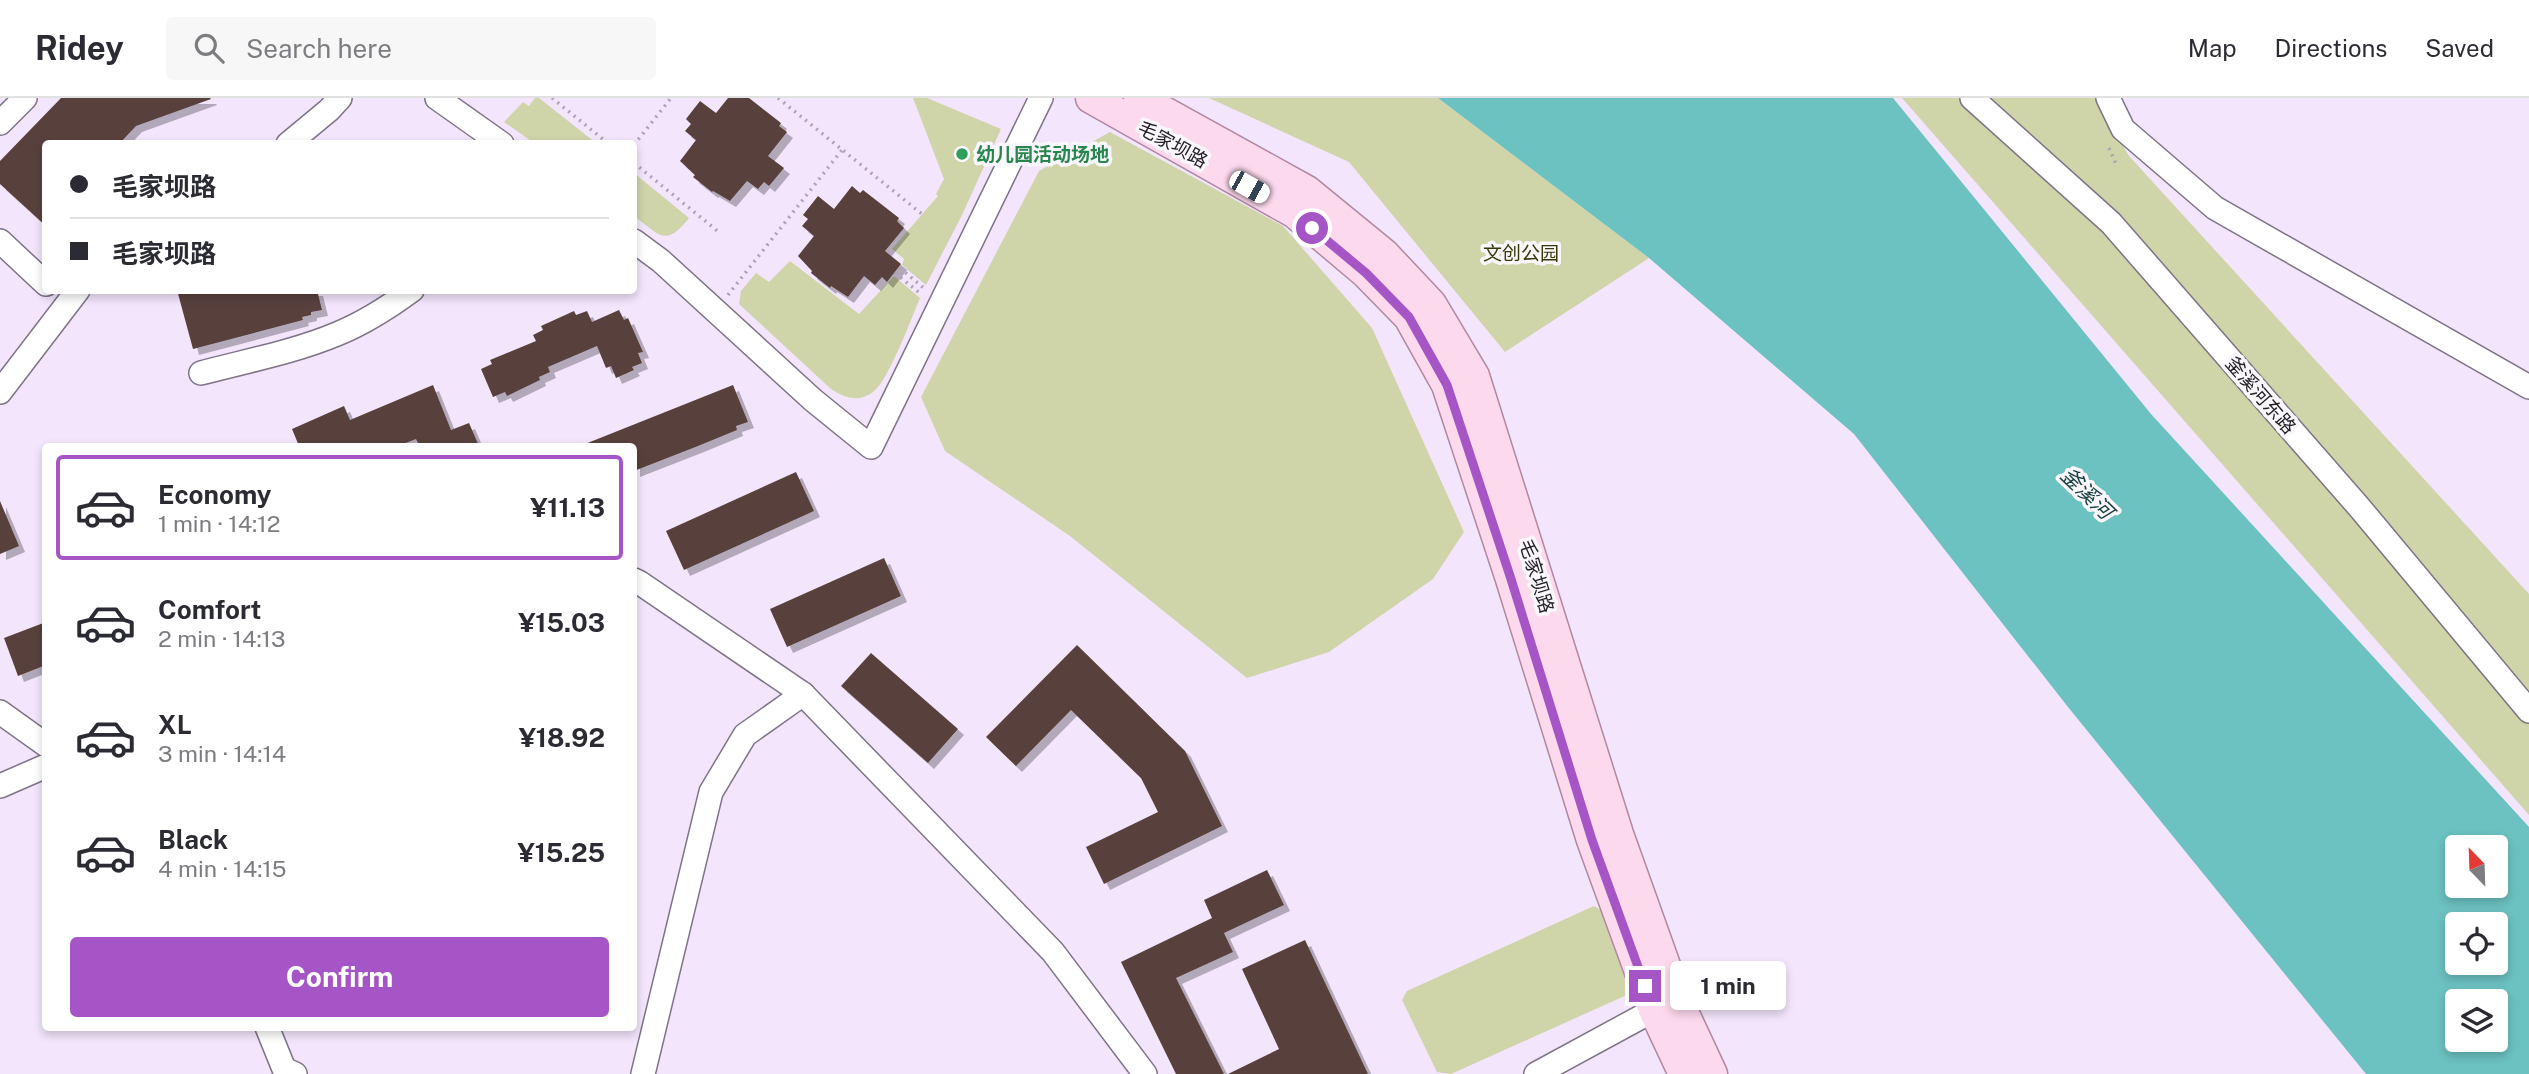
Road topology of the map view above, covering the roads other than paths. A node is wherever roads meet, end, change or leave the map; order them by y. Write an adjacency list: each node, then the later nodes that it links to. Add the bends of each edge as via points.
1 (25, 98): 9 (street)
2 (340, 98): 10 (street)
3 (437, 98): 11 (street)
4 (1041, 98): 13 (street, via 871,447)
5 (1091, 98): 27 (main road, 毛家坝路, via 1295,213 1366,273 1409,317 1447,385 1592,840)
6 (1139, 98): 34 (main road, 毛家坝路, via 1307,191 1384,254 1431,304 1474,376 1618,834 1677,999)
7 (1972, 98): 22 (street, 釜溪河东路, via 2111,223 2359,507)
8 (2108, 98): 18 (street, via 2123,129 2215,208)
9 (0, 123)
10 (293, 140)
11 (496, 140)
12 (0, 242): 14 (street)
13 (637, 243)
14 (42, 280)
15 (406, 294): 17 (street, via 339,334)
16 (66, 295): 19 (street)
17 (201, 373)
18 (2529, 387)
19 (0, 393)
20 (637, 582): 21 (street)
21 (803, 694): 30 (street, via 746,735 711,792); 31 (street, via 1053,952)
22 (2529, 711)
23 (0, 712): 24 (street)
24 (42, 742)
25 (42, 768): 26 (street)
26 (0, 786)
27 (1654, 1010): 32 (street); 33 (main road, 毛家坝路)
28 (269, 1031): 29 (street, via 284,1069)
29 (295, 1074)
30 (643, 1074)
31 (1144, 1074)
32 (1536, 1074)
33 (1684, 1074)
34 (1712, 1074)

